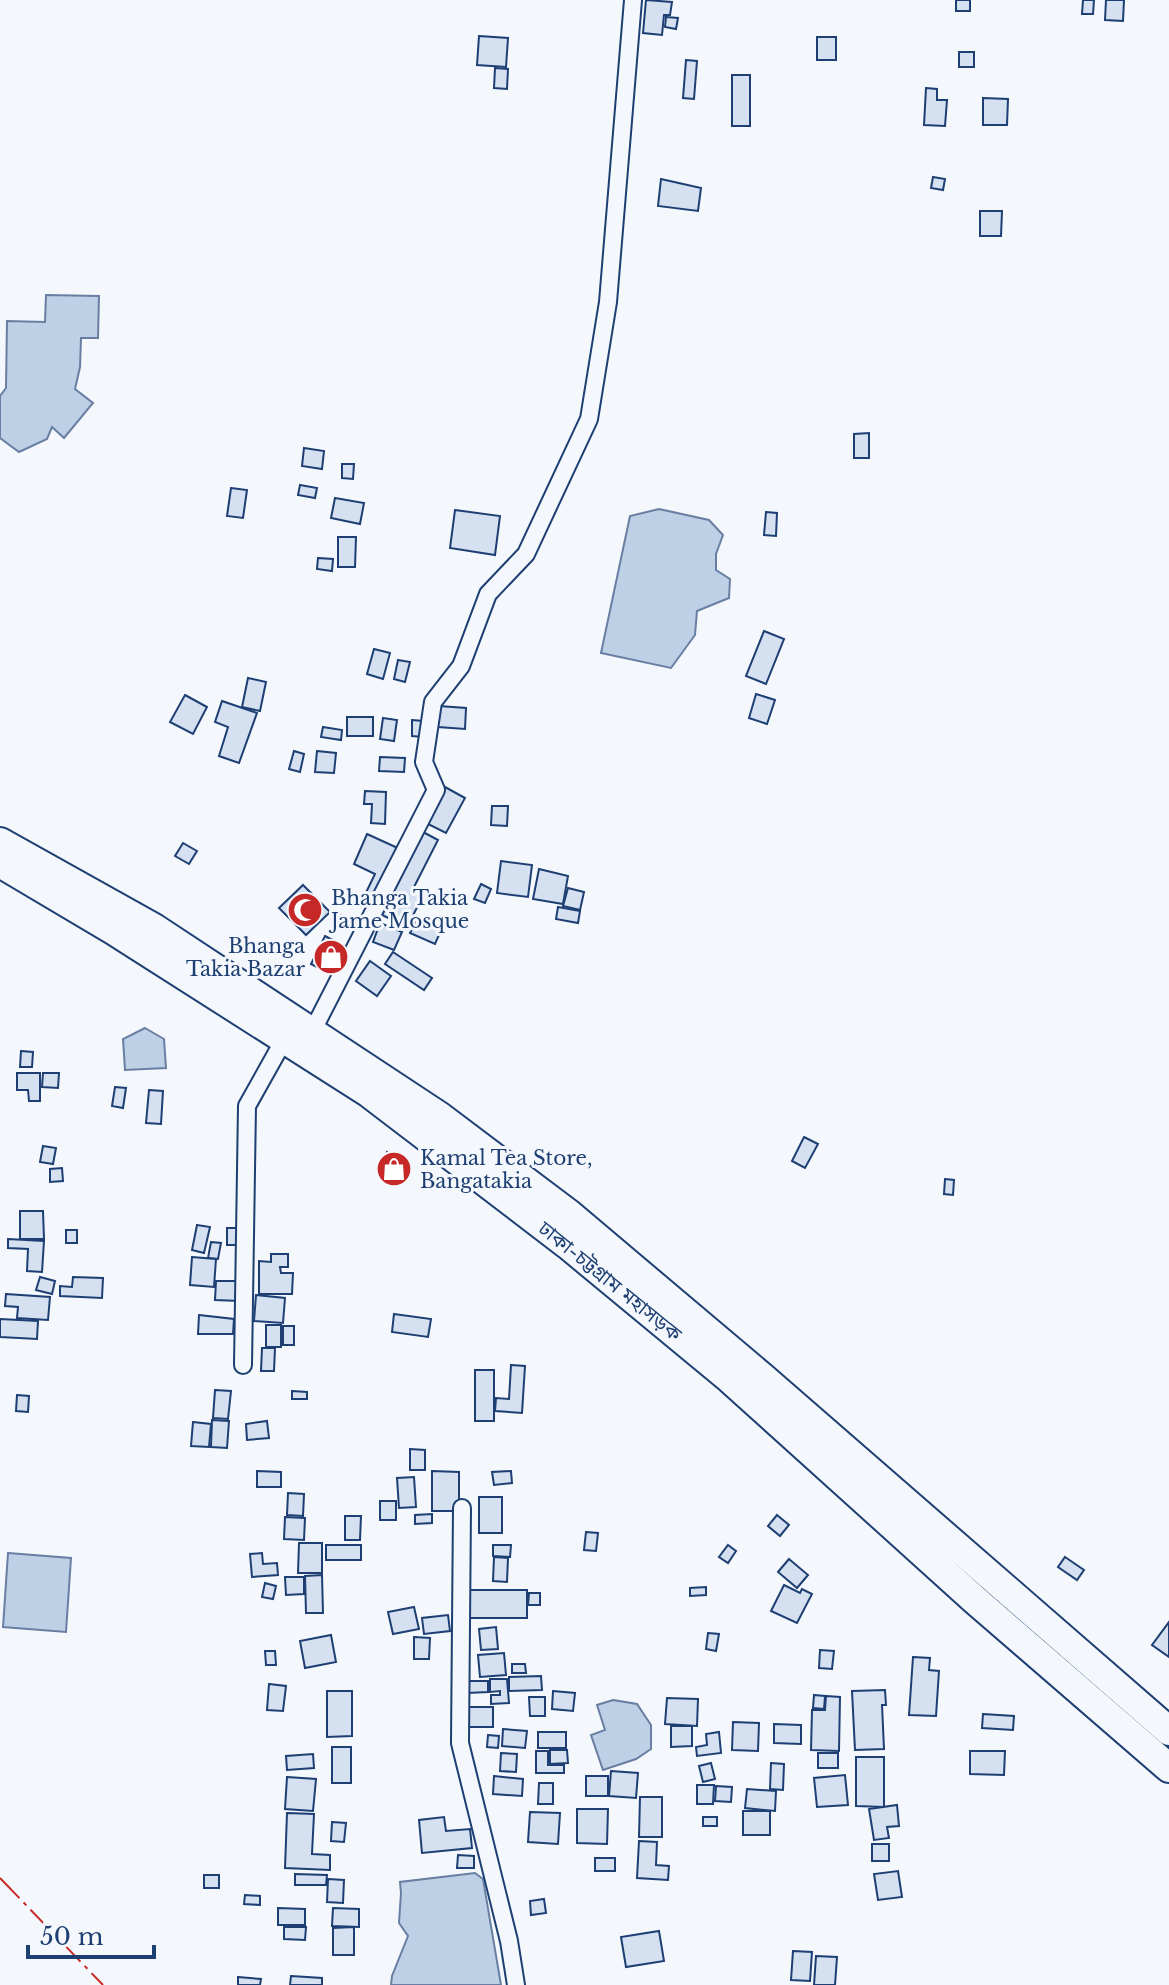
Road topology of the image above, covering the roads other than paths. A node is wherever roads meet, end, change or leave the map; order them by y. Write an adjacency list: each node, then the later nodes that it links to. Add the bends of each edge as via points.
1 (633, 0): 4 (street, via 608,302 589,419 526,554 488,594 461,666 433,702 424,762 436,790)
2 (0, 842): 4 (highway, ঢাকা-চট্টগ্রাম মহাসড়ক, via 154,928)
3 (0, 863): 4 (highway, ঢাকা-চট্টগ্রাম মহাসড়ক)
4 (299, 1035): 5 (street, via 247,1106); 7 (highway, ঢাকা-চট্টগ্রাম মহাসড়ক, via 439,1116 569,1214); 8 (highway, ঢাকা-চট্টগ্রাম মহাসড়ক, via 730,1379)
5 (243, 1365)
6 (462, 1508): 9 (street, via 460,1743)
7 (1169, 1731)
8 (1169, 1768)
9 (516, 1985)

